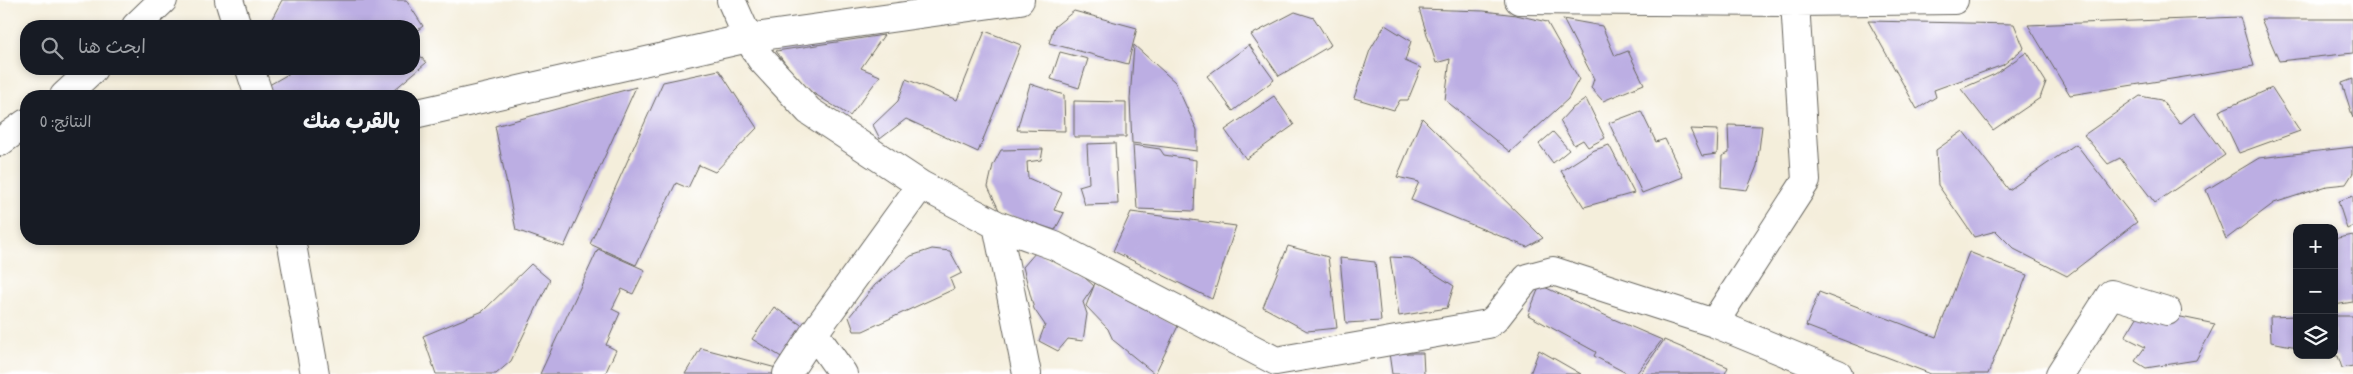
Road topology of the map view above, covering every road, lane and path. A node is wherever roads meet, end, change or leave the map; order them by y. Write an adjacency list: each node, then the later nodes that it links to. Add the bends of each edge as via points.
1 (163, 0): 10 (street)
2 (229, 0): 11 (street)
3 (731, 0): 12 (street)
4 (1020, 0): 12 (street)
5 (1519, 0): 7 (street)
6 (1954, 0): 8 (street)
7 (1754, 1): 9 (street)
8 (1854, 1): 9 (street)
9 (1795, 2): 24 (street, via 1806,181)
10 (142, 20)
11 (235, 20)
12 (748, 38): 17 (street); 20 (street, via 761,59 808,111)
13 (87, 75): 15 (street)
14 (252, 75): 16 (street)
15 (70, 90)
16 (257, 90)
17 (420, 113)
18 (20, 128): 19 (street)
19 (0, 142)
20 (921, 185): 21 (street); 25 (street)
21 (996, 225): 24 (street, via 1055,246 1280,362 1488,324 1527,278 1541,272 1553,271); 29 (street)
22 (292, 245): 26 (street)
23 (2167, 311): 31 (street, via 2111,294)
24 (1714, 323): 30 (street)
25 (814, 333): 27 (street); 28 (street)
26 (315, 374)
27 (787, 374)
28 (843, 374)
29 (1027, 374)
30 (1838, 374)
31 (2060, 374)

